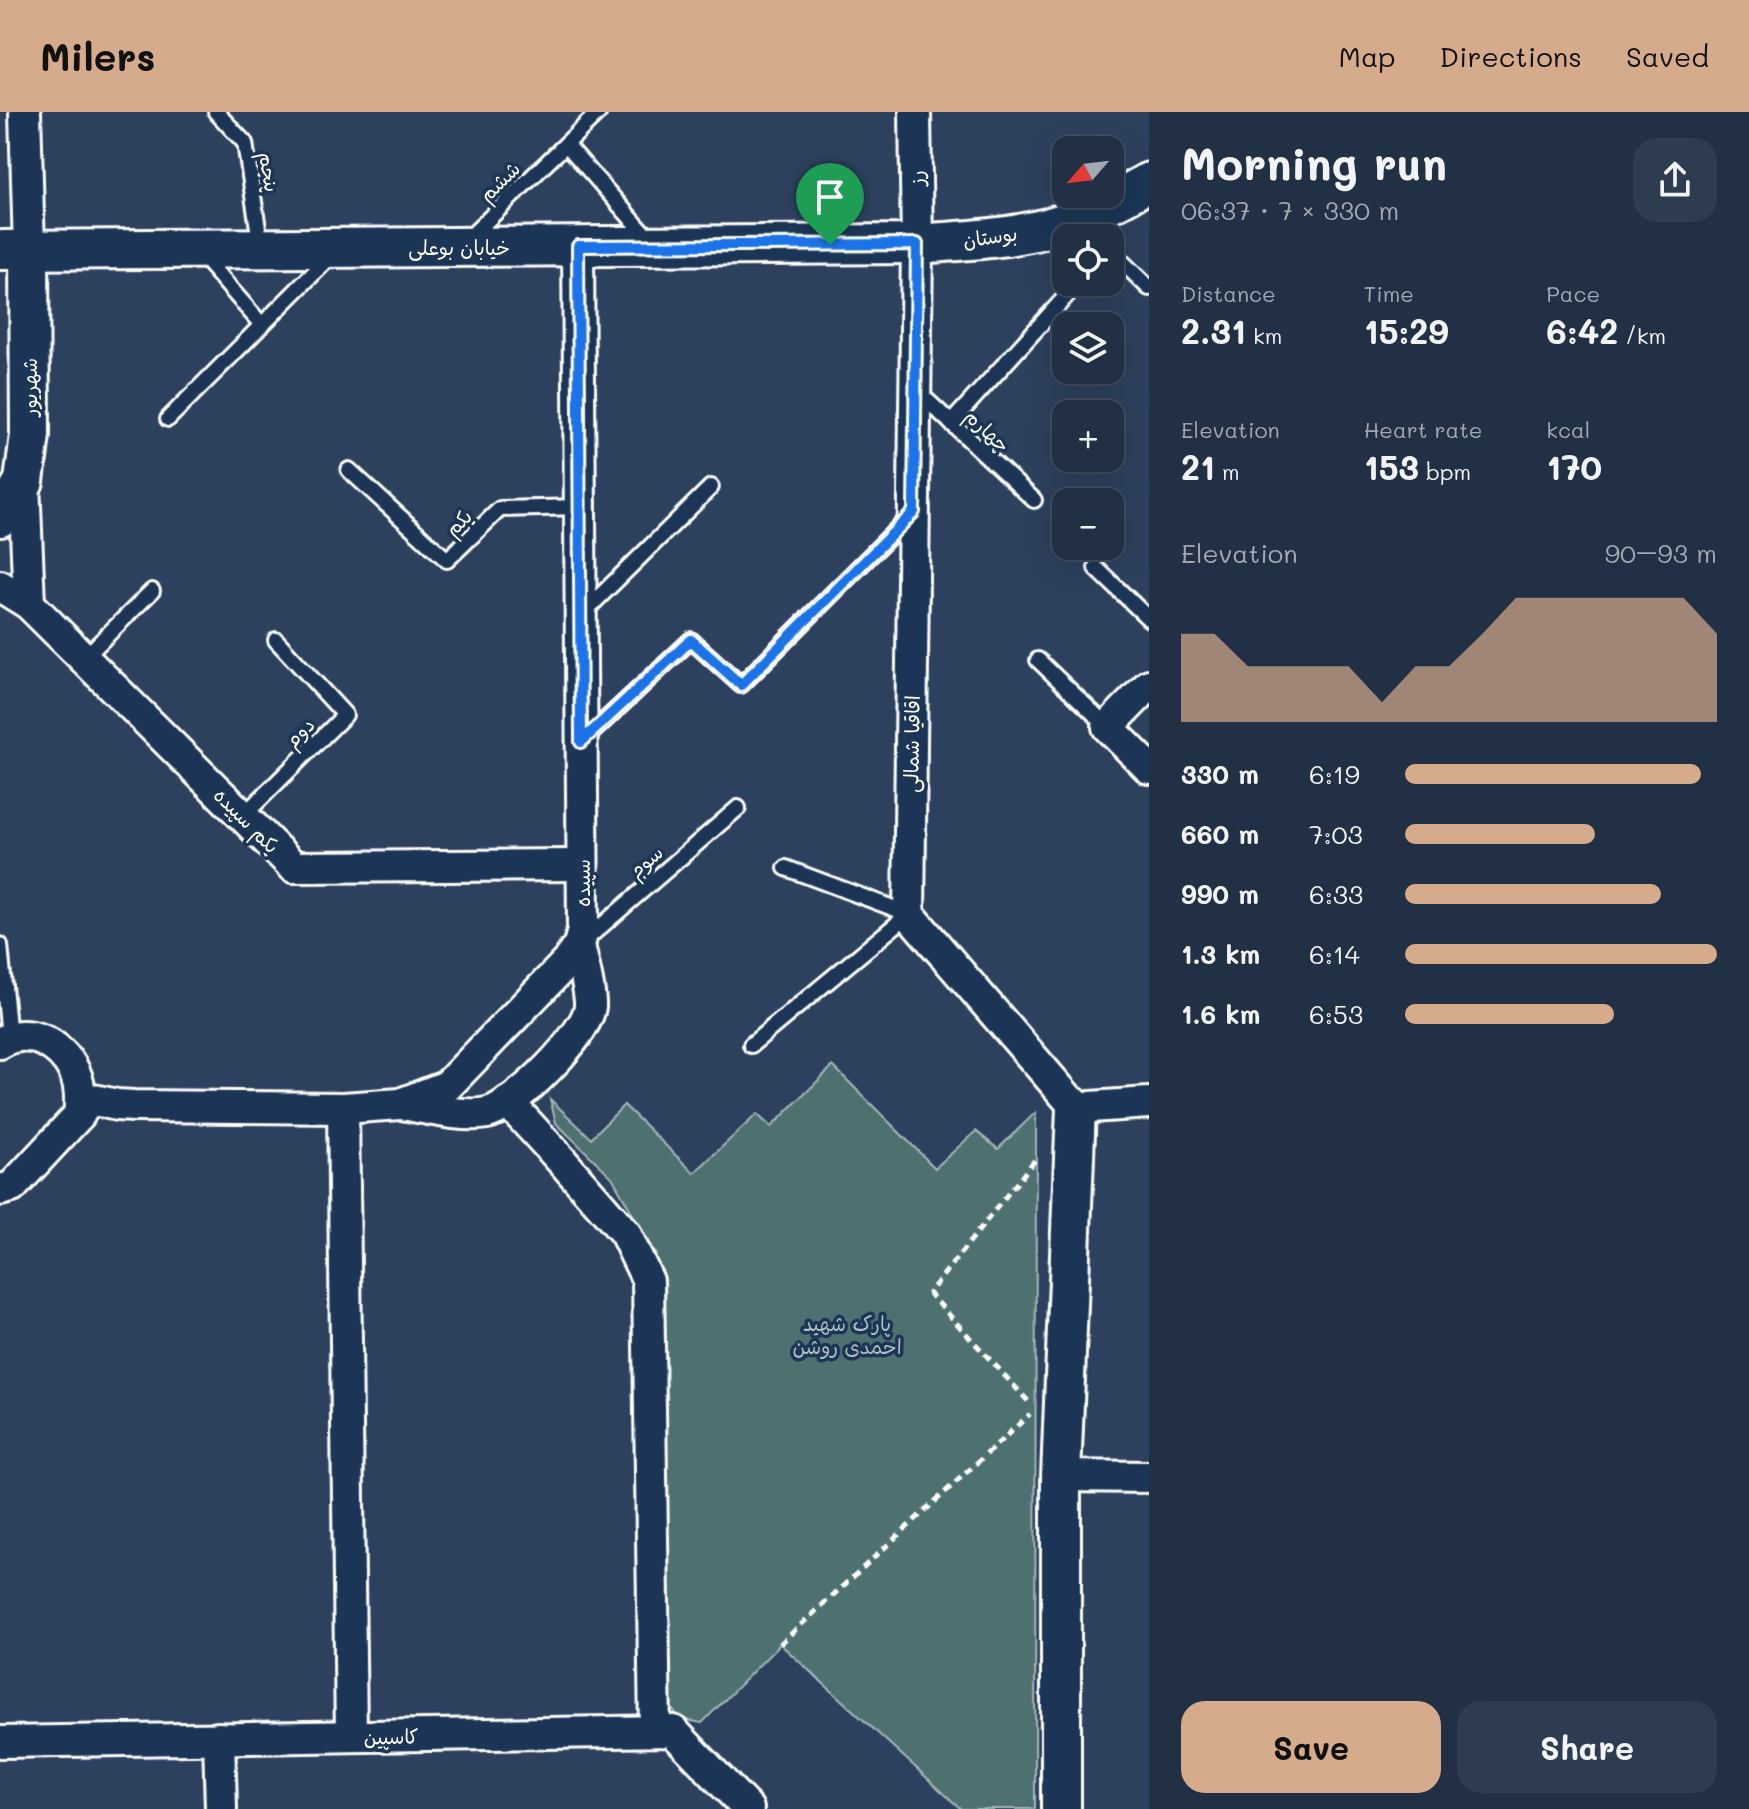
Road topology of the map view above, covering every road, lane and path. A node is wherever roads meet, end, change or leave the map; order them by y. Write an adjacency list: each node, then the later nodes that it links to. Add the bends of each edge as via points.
1 (25, 112): 16 (street)
2 (216, 112): 15 (lane, پنجم, via 245,143)
3 (599, 112): 5 (lane, ششم)
4 (915, 112): 9 (street, رز)
5 (566, 144): 11 (lane); 12 (lane, ششم)
6 (1149, 182): 7 (street, بوستان, via 1110,203)
7 (1089, 224)
8 (1052, 228): 9 (street, بوستان)
9 (917, 244): 11 (street, خیابان بوعلی); 21 (street, اقاقیا شمالی)
10 (578, 246): 11 (street, خیابان بوعلی); 12 (street, خیابان بوعلی); 28 (street, سپیده)
11 (655, 246)
12 (460, 247): 13 (street, خیابان بوعلی)
13 (339, 248): 15 (street, خیابان بوعلی); 20 (lane)
14 (196, 249): 15 (street, خیابان بوعلی); 16 (street, خیابان بوعلی); 20 (lane)
15 (261, 249)
16 (14, 250): 25 (street, شهریور, via 30,435)
17 (1124, 264): 18 (lane)
18 (1149, 288)
19 (1066, 296): 23 (lane)
20 (262, 325): 22 (lane)
21 (915, 389): 23 (lane, چهارم); 29 (street, اقاقیا شمالی)
22 (168, 419)
23 (951, 423): 27 (lane, چهارم)
24 (349, 470): 28 (lane, یکم, via 447,560 500,509)
25 (24, 481): 30 (street, شهریور); 34 (street)
26 (711, 487): 35 (lane)
27 (1034, 500)
28 (580, 507): 35 (street, سپیده)
29 (914, 512): 42 (lane, via 741,685 691,640); 48 (street, اقاقیا شمالی)
30 (0, 517)
31 (1096, 568): 36 (lane)
32 (0, 586): 34 (street, یکم سپیده)
33 (152, 591): 38 (lane)
34 (29, 604): 38 (street, یکم سپیده)
35 (580, 615): 42 (street, سپیده)
36 (1149, 619)
37 (276, 640): 45 (lane, دوم, via 345,715)
38 (84, 658): 45 (street, یکم سپیده)
39 (1038, 660): 41 (lane)
40 (1149, 685): 41 (street)
41 (1108, 727): 43 (street)
42 (581, 742): 46 (street, سپیده)
43 (1149, 768)
44 (738, 808): 50 (lane, سوم)
45 (243, 816): 46 (street, یکم سپیده, via 294,867)
46 (582, 865): 50 (street, سپیده)
47 (786, 868): 48 (lane)
48 (909, 914): 52 (lane); 57 (street)
49 (0, 945): 51 (lane)
50 (579, 945): 53 (street, سپیده, via 591,1006 584,1023 552,1064); 55 (street, via 447,1086)
51 (5, 1040): 58 (street, via 35,1036 58,1050 75,1071)
52 (751, 1045)
53 (508, 1102): 55 (street, via 488,1113); 63 (street, via 625,1233 648,1281)
54 (1149, 1103): 57 (street)
55 (400, 1104): 56 (street)
56 (343, 1108): 58 (street, via 134,1106 89,1099); 64 (street)
57 (1076, 1108): 60 (street); 62 (path, via 929,1293 1035,1409)
58 (79, 1115): 59 (street, via 12,1187)
59 (0, 1190)
60 (1061, 1476): 61 (street); 69 (street)
61 (1149, 1477)
62 (780, 1644)
63 (655, 1731): 64 (street, کاسپین); 68 (street, کاسپین, via 673,1731)
64 (351, 1736): 65 (street, کاسپین)
65 (219, 1738): 66 (street, کاسپین); 67 (street)
66 (0, 1742)
67 (221, 1809)
68 (748, 1809)
69 (1061, 1809)

